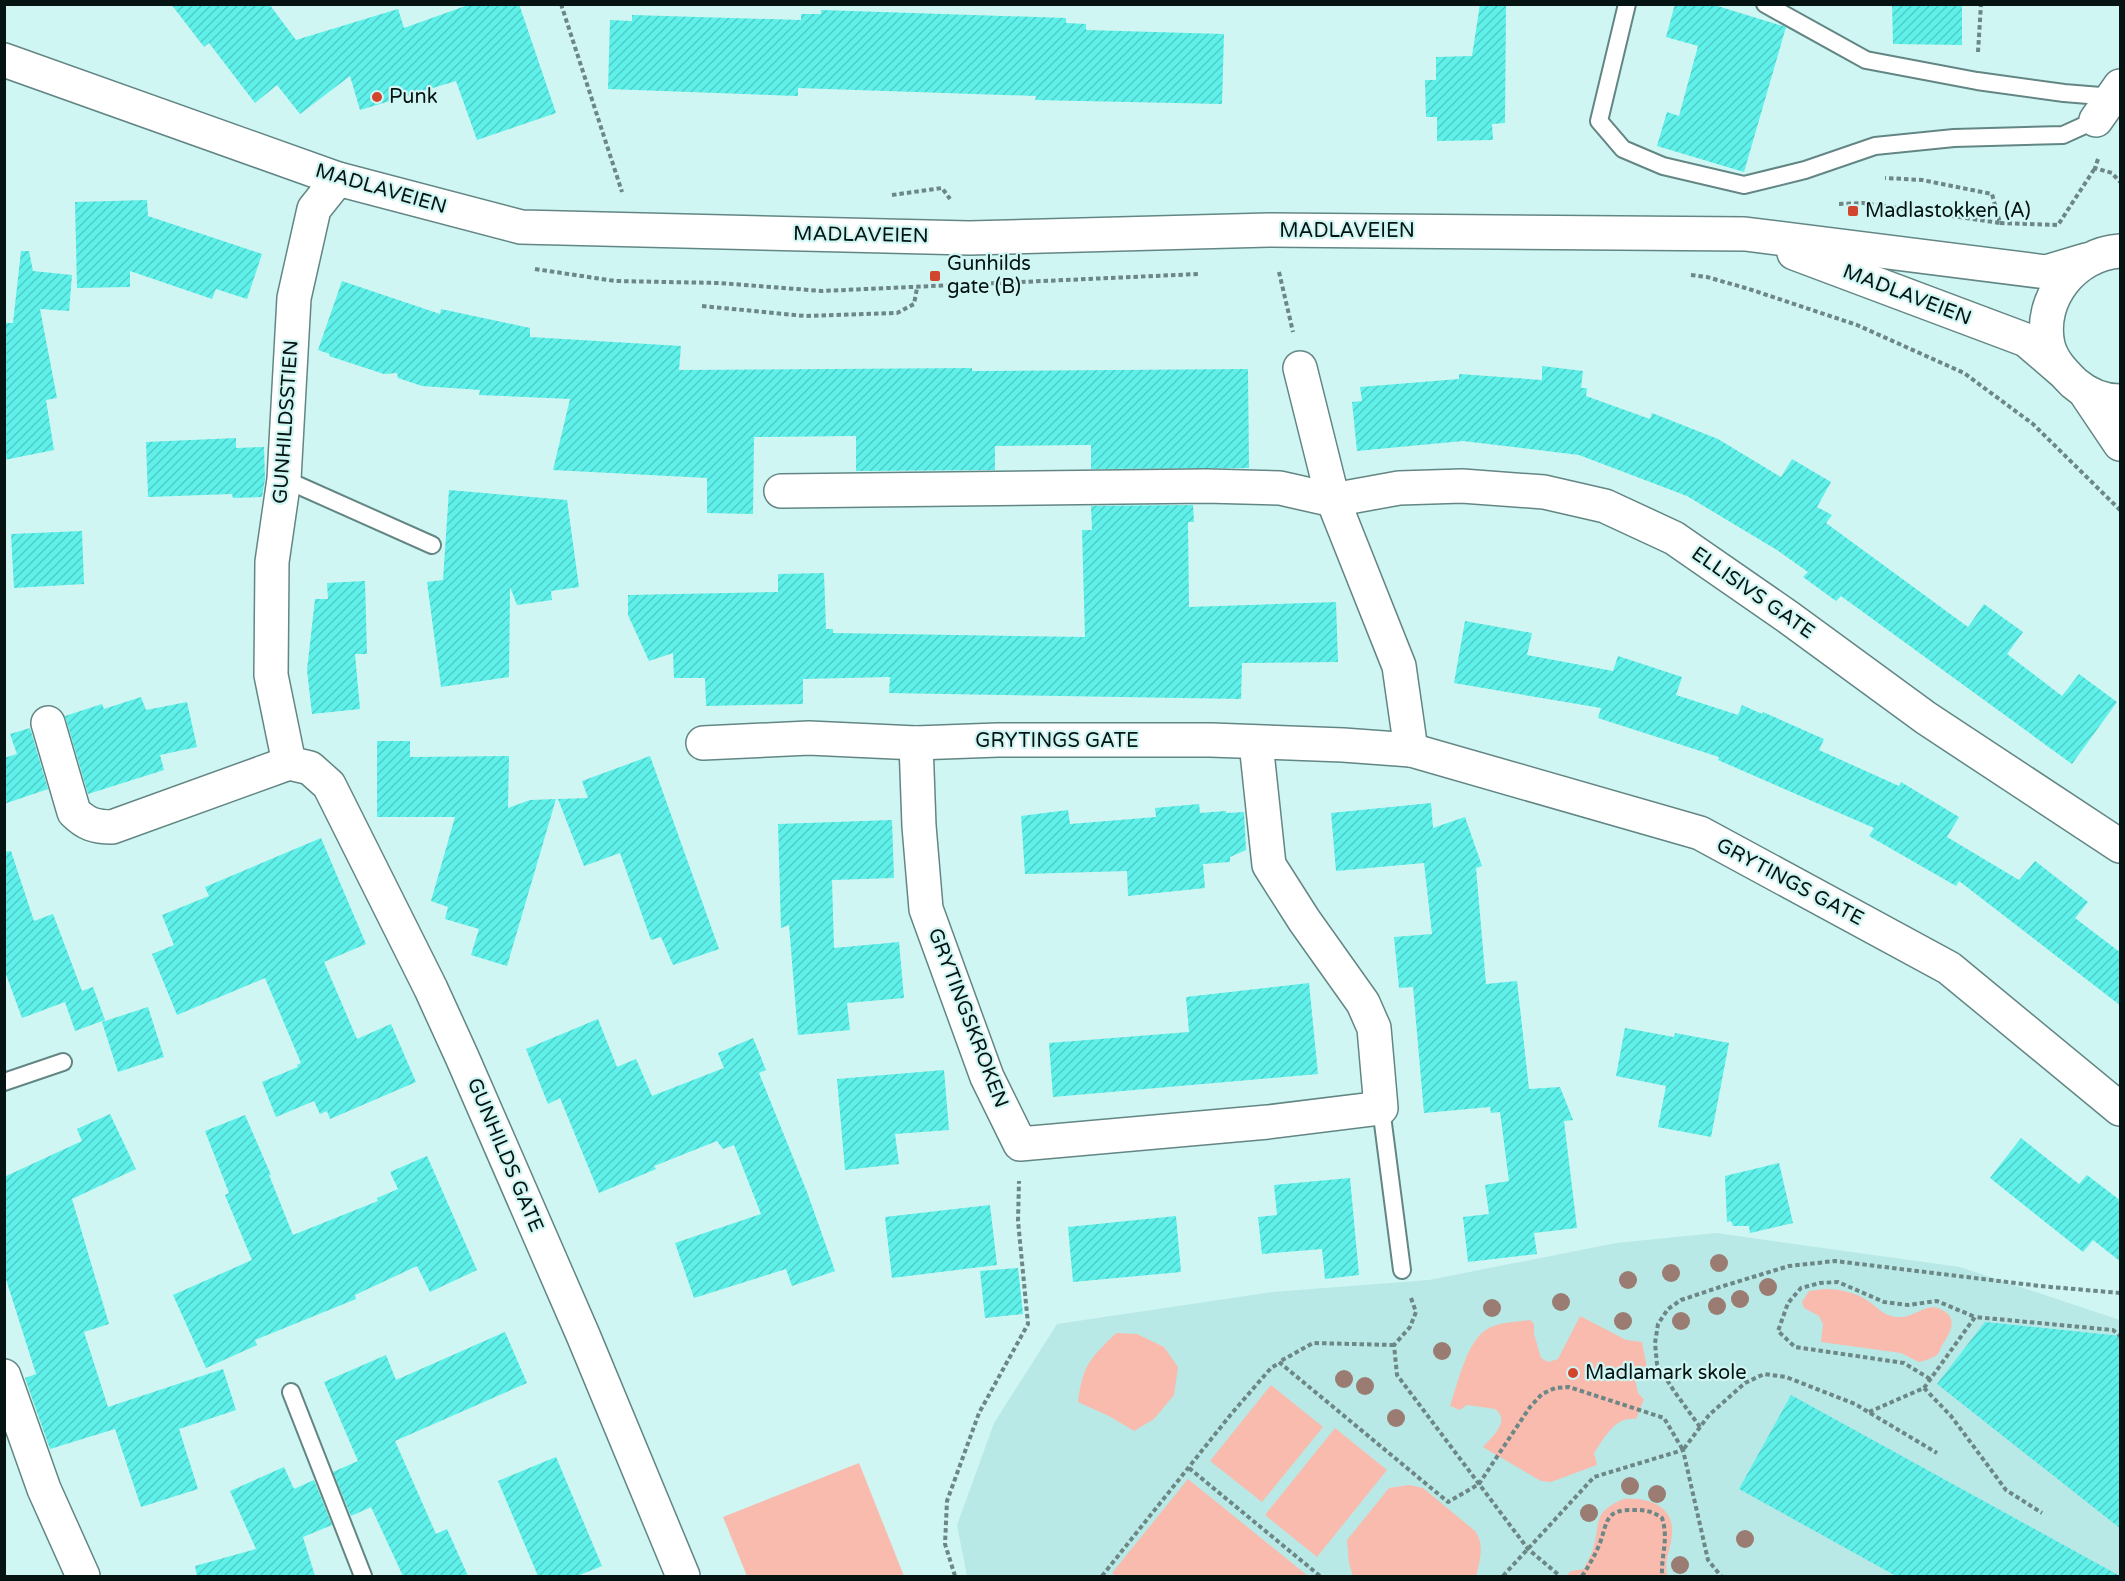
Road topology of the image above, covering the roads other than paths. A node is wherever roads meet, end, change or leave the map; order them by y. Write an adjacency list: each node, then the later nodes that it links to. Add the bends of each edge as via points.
1 (1627, 4): 4 (lane, via 1599,121 1623,149 1663,166 1744,185 1805,170 1875,146 1954,138 2063,135)
2 (1764, 4): 4 (lane, via 1866,60)
3 (4, 60): 5 (street, MADLAVEIEN)
4 (2110, 101)
5 (338, 179): 6 (street, MADLAVEIEN, via 521,227 969,238 1269,230); 14 (street, GUNHILDSSTIEN, via 314,209 294,298)
6 (1745, 234): 8 (street, MADLAVEIEN, via 2046,272); 10 (street, MADLAVEIEN, via 2026,340)
7 (2121, 251): 8 (street, MADLAVEIEN)
8 (2086, 260): 10 (street, via 2061,282 2050,305 2049,347)
9 (1300, 368): 16 (street)
10 (2061, 370): 11 (street, MADLAVEIEN)
11 (2085, 392): 12 (street); 13 (street)
12 (2121, 401)
13 (2121, 444)
14 (284, 479): 17 (lane); 23 (street, GUNHILDSSTIEN, via 272,562 271,675)
15 (781, 490): 16 (street, via 1206,486 1280,488)
16 (1333, 500): 22 (street, via 1399,666); 24 (street, ELLISIVS GATE, via 1399,488 1462,486 1544,492 1605,506 1674,538 1926,717)
17 (432, 545)
18 (48, 723): 23 (street, via 74,812 97,827 112,827)
19 (703, 742): 20 (street, GRYTINGS GATE, via 809,738)
20 (916, 743): 21 (street, GRYTINGS GATE); 27 (street, GRYTINGSKROKEN, via 926,909 987,1077 1020,1144)
21 (1256, 743): 22 (street, GRYTINGS GATE); 27 (street, via 1269,865 1363,1004 1374,1028)
22 (1411, 750): 28 (street, GRYTINGS GATE, via 1700,833 1949,968)
23 (289, 763): 34 (street, GUNHILDS GATE, via 310,768 329,785 426,979 526,1203)
24 (2121, 846)
25 (63, 1062): 26 (lane)
26 (4, 1082)
27 (1381, 1108): 29 (lane)
28 (2121, 1110)
29 (1402, 1270)
30 (4, 1376): 32 (street, via 44,1489)
31 (291, 1392): 33 (lane)
32 (83, 1576)
33 (363, 1576)
34 (683, 1576)

